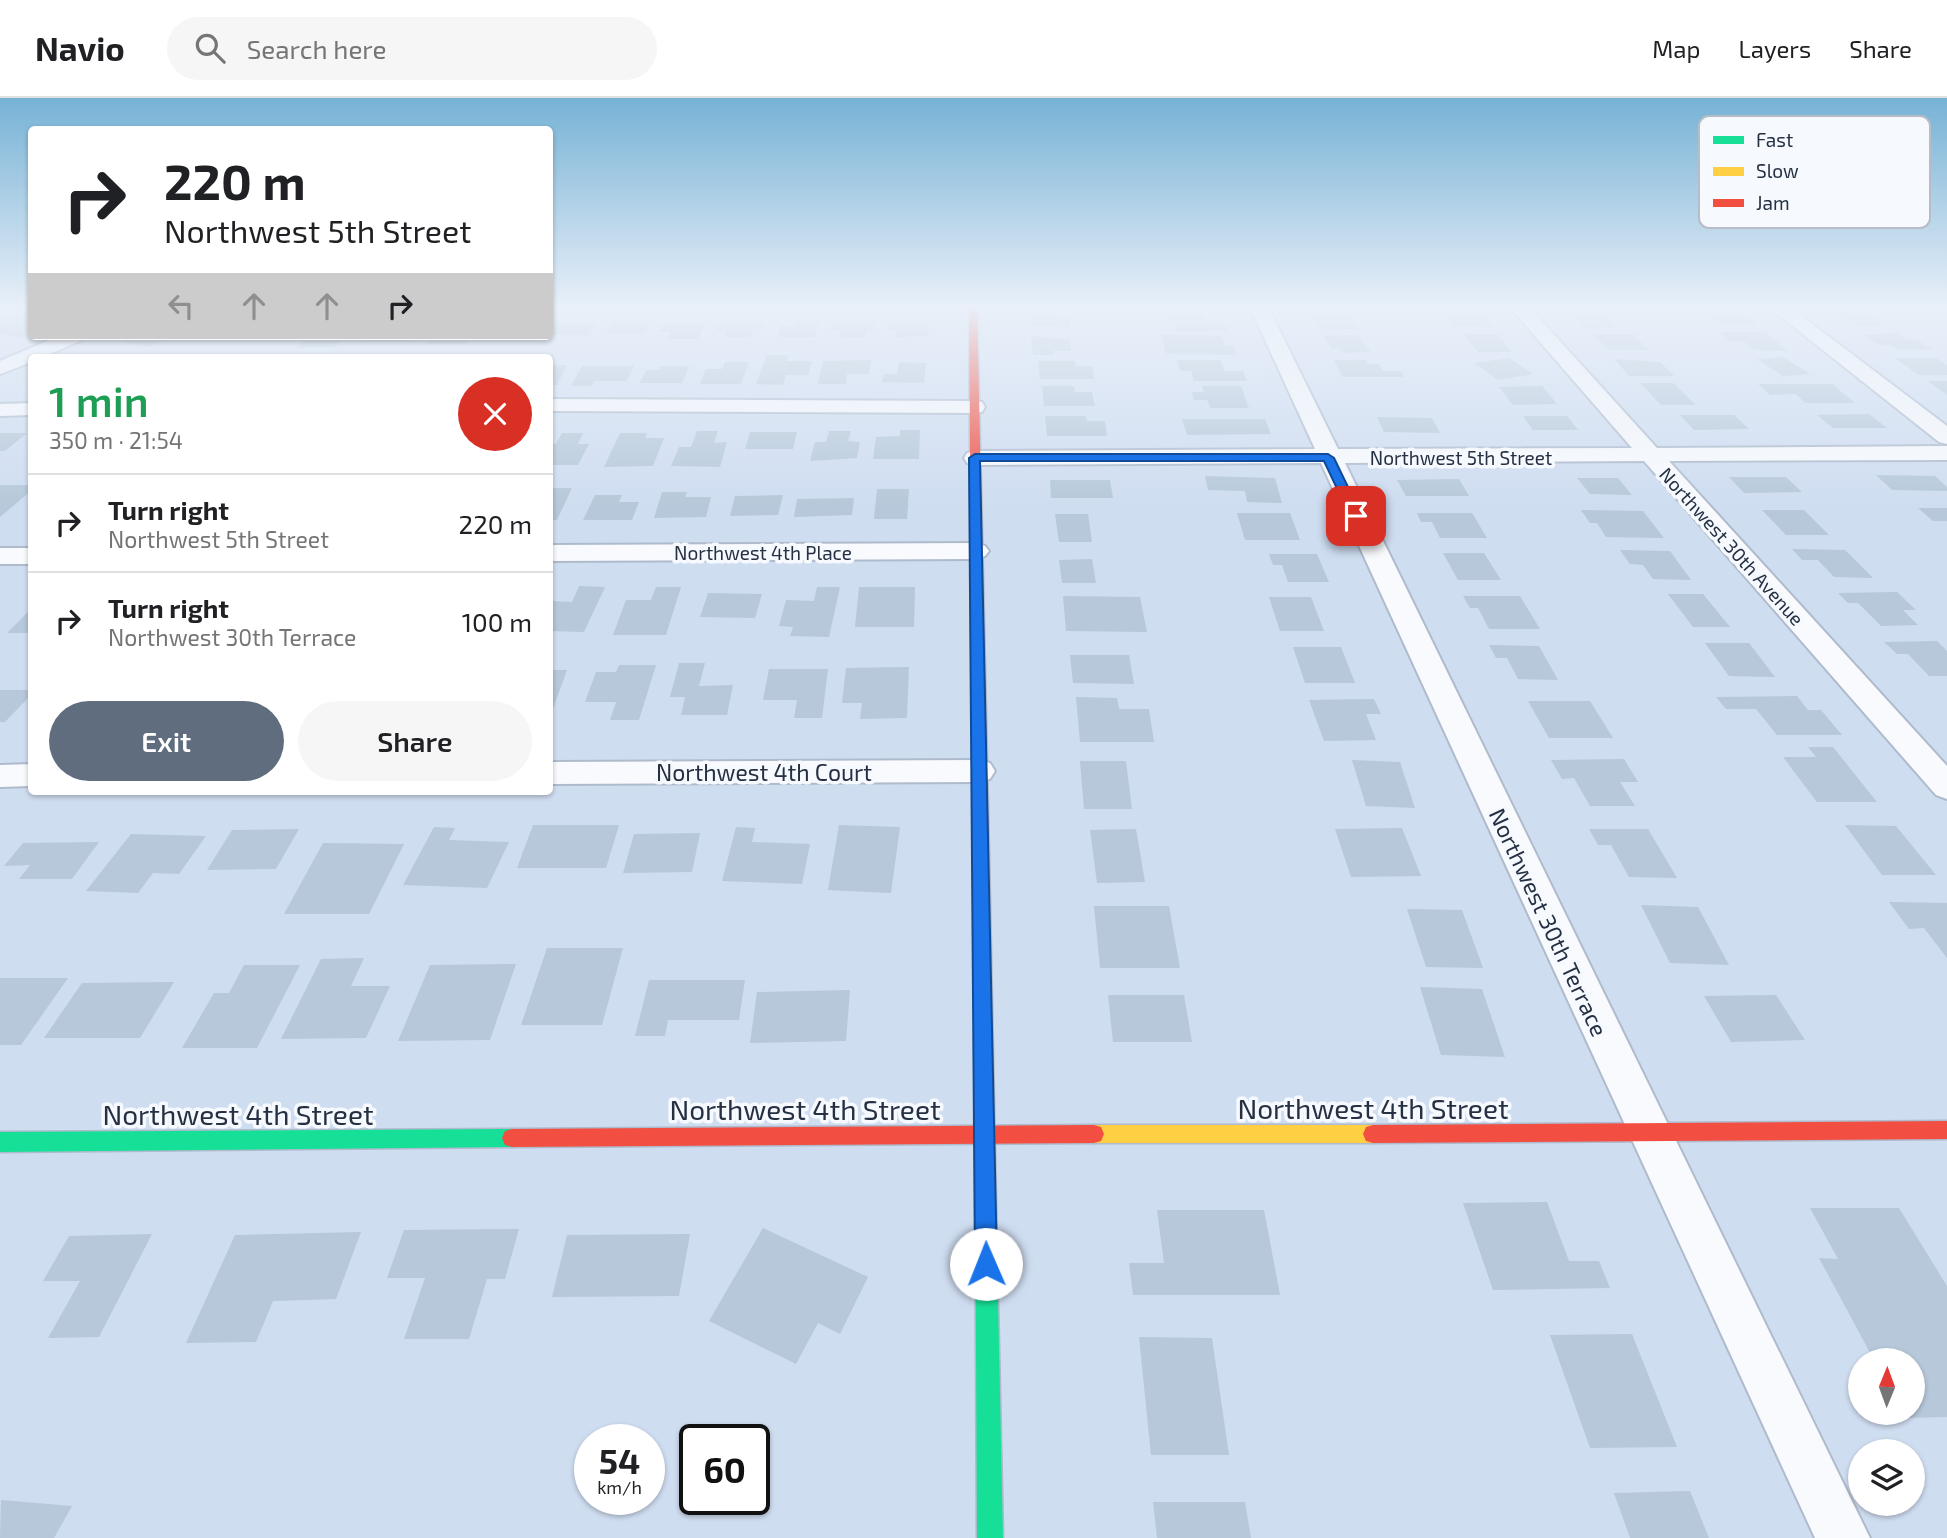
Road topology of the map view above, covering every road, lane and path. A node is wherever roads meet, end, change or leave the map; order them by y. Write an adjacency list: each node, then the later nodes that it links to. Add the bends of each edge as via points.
1 (974, 372): 6 (main road)
2 (1289, 372): 13 (street, Northwest 30th Terrace)
3 (1577, 372): 11 (street, Northwest 30th Avenue)
4 (1863, 372): 9 (street)
5 (553, 405): 6 (street)
6 (974, 407): 12 (main road)
7 (28, 409): 8 (street)
8 (0, 410)
9 (1947, 437)
10 (1947, 453): 11 (street, Northwest 5th Street)
11 (1651, 455): 13 (street, Northwest 5th Street); 22 (street, Northwest 30th Avenue)
12 (975, 458): 13 (street, Northwest 5th Street); 14 (main road)
13 (1328, 458): 25 (street, Northwest 30th Terrace)
14 (976, 551): 15 (street, Northwest 4th Place); 18 (main road)
15 (553, 553)
16 (0, 556): 17 (street)
17 (28, 556)
18 (979, 771): 19 (street, Northwest 4th Court); 24 (main road)
19 (553, 773)
20 (28, 775): 21 (street)
21 (0, 776)
22 (1947, 787)
23 (1947, 1129): 25 (main road, Northwest 4th Street)
24 (984, 1134): 25 (main road, Northwest 4th Street); 26 (main road, Northwest 4th Street); 27 (main road)
25 (1651, 1134): 28 (street, Northwest 30th Terrace)
26 (0, 1142)
27 (990, 1538)
28 (1843, 1538)

